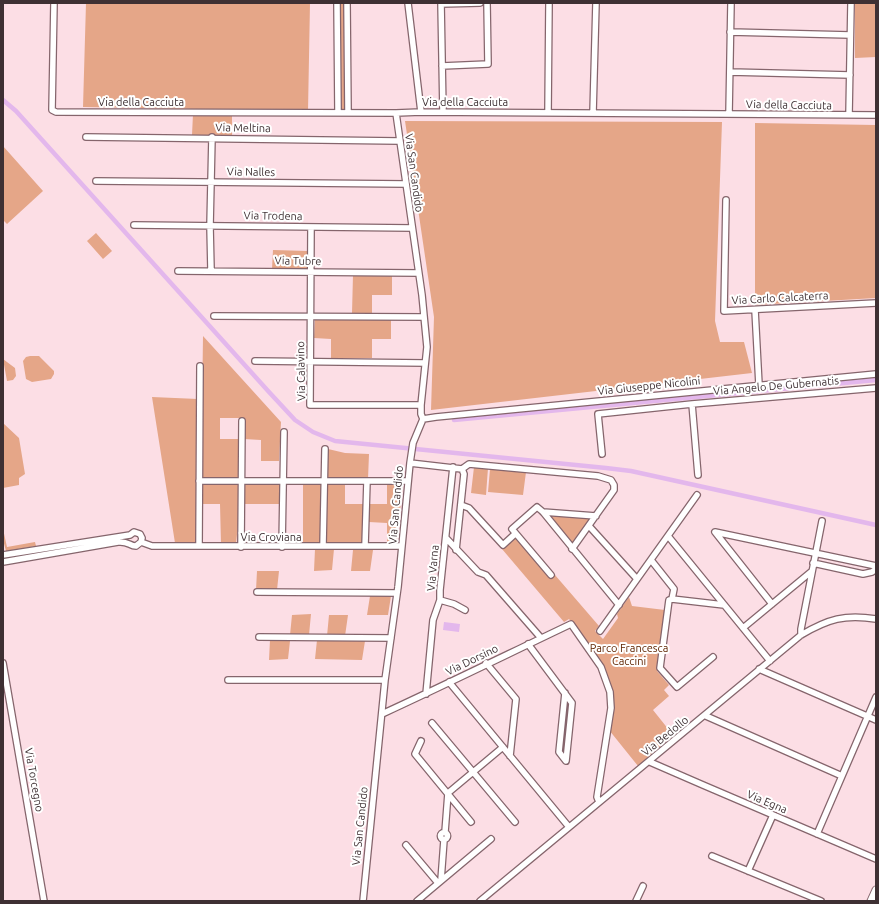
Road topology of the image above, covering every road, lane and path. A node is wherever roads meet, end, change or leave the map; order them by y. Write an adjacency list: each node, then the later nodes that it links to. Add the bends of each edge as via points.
1 (54, 3): 17 (street, Via della Cacciuta, via 53,111)
2 (337, 3): 17 (street)
3 (347, 3): 18 (street)
4 (408, 3): 19 (street)
5 (480, 3): 11 (street)
6 (487, 3): 14 (street, via 488,64)
7 (549, 3): 22 (street)
8 (596, 3): 23 (street)
9 (730, 3): 12 (street)
10 (851, 3): 13 (street)
11 (441, 4): 14 (street)
12 (730, 32): 13 (street); 15 (street)
13 (850, 34): 16 (street)
14 (442, 66): 20 (street)
15 (730, 72): 16 (street); 24 (street)
16 (850, 75): 25 (street)
17 (338, 112): 18 (street, Via della Cacciuta)
18 (348, 112): 21 (street, Via della Cacciuta)
19 (420, 112): 20 (street, Via della Cacciuta); 21 (street, Via della Cacciuta)
20 (443, 112): 22 (street, Via della Cacciuta)
21 (396, 113): 29 (street, Via San Candido)
22 (548, 113): 23 (street, Via della Cacciuta)
23 (594, 113): 24 (street, Via della Cacciuta)
24 (729, 114): 25 (street, Via della Cacciuta)
25 (849, 115): 26 (street, Via della Cacciuta)
26 (876, 115)
27 (86, 137): 28 (street, Via Meltina)
28 (212, 137): 29 (street, Via Meltina); 31 (street)
29 (399, 140): 32 (street, Via San Candido)
30 (96, 180): 31 (street, Via Nalles)
31 (211, 182): 32 (street, Via Nalles); 35 (street)
32 (406, 184): 37 (street, Via San Candido)
33 (726, 200): 43 (street, Via Carlo Calcaterra, via 724,311)
34 (134, 225): 35 (street, Via Trodena)
35 (210, 226): 36 (street, Via Trodena); 38 (street)
36 (311, 227): 37 (street, Via Trodena); 40 (street, Via Calavino)
37 (412, 228): 41 (street, Via San Candido)
38 (211, 270): 39 (street, Via Tubre); 40 (street, Via Tubre)
39 (178, 271)
40 (310, 272): 41 (street, Via Tubre); 45 (street, Via Calavino)
41 (418, 273): 46 (street, Via San Candido)
42 (876, 303): 43 (street, Via Carlo Calcaterra)
43 (755, 310): 52 (street)
44 (214, 316): 45 (street)
45 (310, 316): 46 (street); 48 (street, Via Calavino)
46 (423, 317): 49 (street, Via San Candido, via 427,347)
47 (255, 361): 48 (street)
48 (310, 361): 49 (street); 55 (street, Via Calavino, via 310,405)
49 (425, 363): 55 (street, Via San Candido)
50 (200, 366): 65 (street)
51 (876, 374): 52 (street, Via Giuseppe Nicolini)
52 (759, 385): 56 (street, Via Giuseppe Nicolini)
53 (876, 388): 54 (street, Via Angelo De Gubernatis)
54 (692, 404): 60 (street, Via Angelo De Gubernatis, via 598,414); 64 (street)
55 (421, 405): 56 (street, Via San Candido)
56 (423, 419): 61 (street, Via San Candido, via 413,443)
57 (242, 421): 66 (street)
58 (284, 432): 67 (street)
59 (325, 449): 68 (street)
60 (602, 454)
61 (410, 463): 62 (street); 70 (street, Via San Candido)
62 (453, 467): 63 (street); 80 (street, Via Varna)
63 (462, 469): 72 (street, via 464,474); 74 (street, via 469,464 608,478 614,483 614,490)
64 (698, 475)
65 (200, 481): 66 (street); 85 (street)
66 (241, 481): 67 (street); 89 (street)
67 (283, 481): 68 (street); 90 (street)
68 (324, 481): 69 (street); 86 (street)
69 (367, 481): 70 (street); 87 (street)
70 (408, 481): 88 (street, Via San Candido)
71 (697, 495): 79 (street)
72 (461, 505): 78 (street, via 469,508 503,545); 93 (street)
73 (543, 512): 74 (street); 78 (street, via 537,507 512,529); 92 (street)
74 (596, 516): 76 (street)
75 (822, 521): 94 (street)
76 (589, 526): 92 (street); 103 (street)
77 (130, 534): 81 (street); 82 (street, via 140,534); 83 (street)
78 (515, 534): 102 (street)
79 (668, 536): 97 (street); 110 (street)
80 (446, 538): 93 (street); 107 (street, Via Varna)
81 (92, 540): 84 (street); 91 (street)
82 (141, 542): 83 (street, via 136,546); 85 (street, Via Croviana, via 152,546)
83 (129, 543): 84 (street)
84 (93, 546): 91 (street)
85 (199, 546): 89 (street, Via Croviana)
86 (323, 546): 87 (street, Via Croviana); 90 (street, Via Croviana)
87 (365, 546): 88 (street, Via Croviana)
88 (402, 546): 105 (street, Via San Candido)
89 (241, 547): 90 (street, Via Croviana)
90 (282, 547)
91 (59, 549): 96 (street)
92 (572, 549): 109 (street)
93 (456, 550): 118 (street, via 478,572 486,575)
94 (815, 553): 99 (street); 100 (street); 108 (street, via 715,532)
95 (3, 555): 96 (street)
96 (24, 555): 98 (street)
97 (651, 560): 103 (street); 106 (street, via 674,590)
98 (3, 562)
99 (813, 563): 100 (street, via 863,574 872,572); 101 (street)
100 (876, 567)
101 (812, 572): 108 (street); 115 (street)
102 (551, 576)
103 (637, 579): 109 (street)
104 (257, 592): 105 (street)
105 (397, 593): 117 (street, Via San Candido)
106 (672, 599): 110 (street); 120 (street, via 669,600 660,668 677,687)
107 (440, 600): 111 (street); 129 (street, Via Varna, via 433,620)
108 (772, 604): 113 (street)
109 (619, 605): 114 (street)
110 (724, 605): 113 (street)
111 (465, 610)
112 (876, 619): 115 (street, Via Bedollo, via 850,617 832,620)
113 (743, 628): 121 (street)
114 (600, 630)
115 (801, 636): 121 (street, Via Bedollo)
116 (259, 637): 117 (street)
117 (392, 638): 126 (street, Via San Candido)
118 (541, 638): 119 (street, Via Dorsino); 143 (street, Via Dorsino, via 571,624 601,667 610,692 611,708 597,797)
119 (528, 644): 123 (street, Via Dorsino); 128 (street)
120 (713, 657)
121 (770, 661): 124 (street, Via Bedollo)
122 (3, 663): 157 (street, Via Torcegno)
123 (486, 663): 127 (street, Via Dorsino); 138 (street, via 516,699)
124 (759, 670): 132 (street, Via Bedollo); 133 (street)
125 (228, 680): 126 (street)
126 (386, 680): 131 (street, Via San Candido)
127 (449, 682): 129 (street, Via Dorsino); 137 (street)
128 (565, 693): 128 (street, via 559,752 566,761 572,703)
129 (426, 694): 131 (street, Via Dorsino)
130 (876, 697): 133 (street)
131 (382, 714): 158 (street, Via San Candido)
132 (706, 716): 139 (street, Via Bedollo); 141 (street)
133 (867, 716): 134 (street); 141 (street)
134 (876, 720)
135 (432, 723): 140 (street)
136 (421, 741): 142 (street, via 415,754)
137 (502, 747): 138 (street); 140 (street)
138 (510, 756): 147 (street)
139 (650, 762): 143 (street, Via Bedollo); 144 (street, Via Egna)
140 (473, 772): 142 (street); 146 (street)
141 (842, 776): 148 (street)
142 (448, 793): 145 (street); 154 (street, via 445,832 448,836 444,840)
143 (599, 802): 147 (street, Via Bedollo)
144 (773, 815): 148 (street, Via Egna); 153 (street)
145 (471, 822)
146 (515, 822)
147 (569, 826): 160 (street, Via Bedollo)
148 (817, 834): 152 (street, Via Egna)
149 (491, 839): 154 (street)
150 (406, 845): 154 (street)
151 (712, 856): 153 (street)
152 (876, 858)
153 (748, 871): 162 (street)
154 (440, 882): 159 (street)
155 (642, 886): 161 (street)
156 (876, 890): 163 (street)
157 (44, 901)
158 (363, 901)
159 (416, 901)
160 (480, 901)
161 (636, 901)
162 (821, 901)
163 (871, 901)

